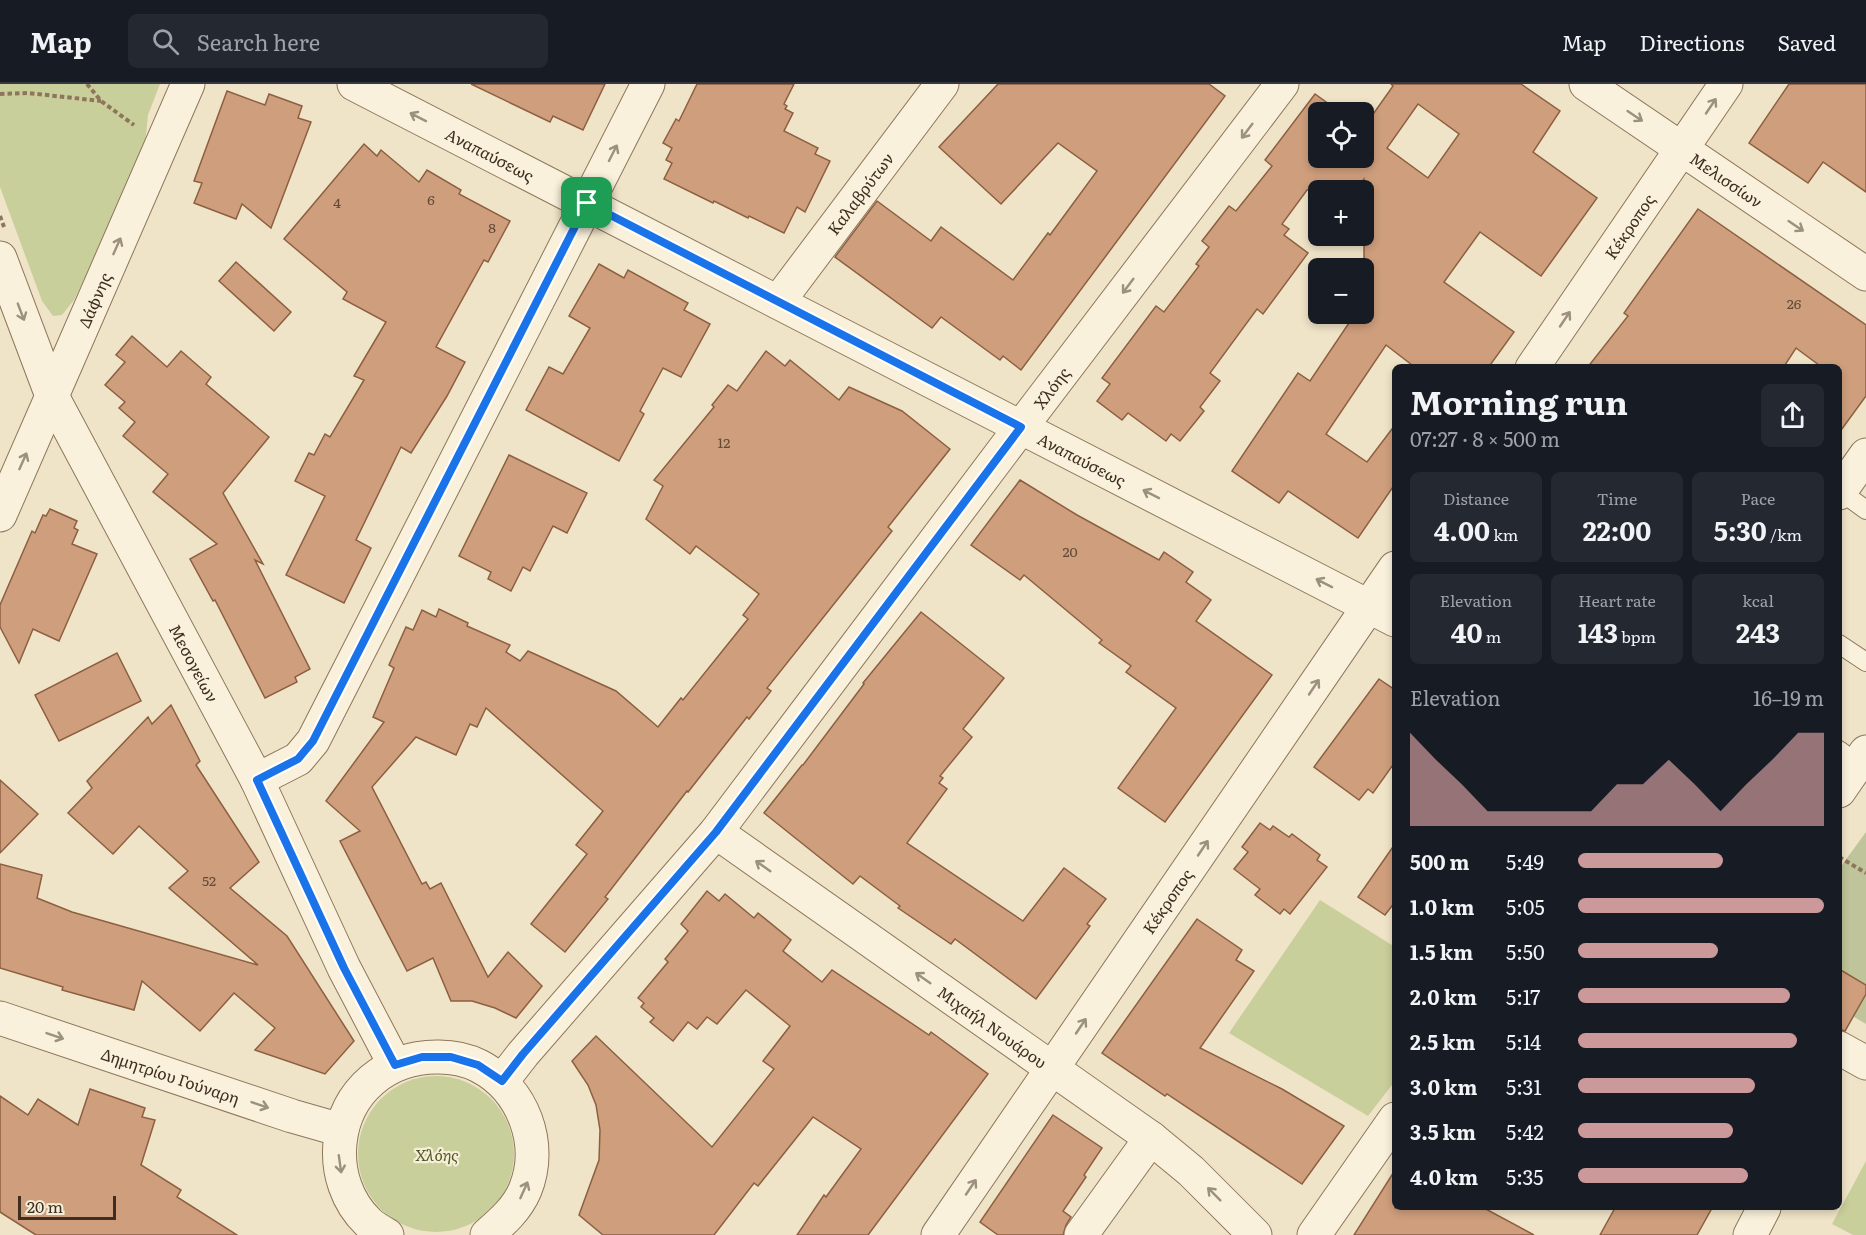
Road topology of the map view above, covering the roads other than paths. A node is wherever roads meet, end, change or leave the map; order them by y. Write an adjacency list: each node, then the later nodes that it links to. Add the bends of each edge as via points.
1 (188, 84): 14 (street, Δάφνης, one-way to 1)
2 (354, 84): 9 (street, Αναπαύσεως, one-way to 2)
3 (648, 84): 9 (street, one-way to 3)
4 (942, 84): 12 (street, Καλαβρύτων)
5 (1282, 84): 15 (street, Χλόης, one-way to 15)
6 (1586, 84): 8 (street, Μελισσίων, one-way to 8)
7 (1726, 84): 8 (street, Κέκροπος, one-way to 7)
8 (1682, 148): 11 (street, Μελισσίων, one-way to 11); 13 (street, Κέκροπος, one-way to 8)
9 (587, 203): 12 (street, Αναπαύσεως); 24 (street, via 313,741 298,759)
10 (0, 258): 14 (street, Μεσογείων, one-way to 14)
11 (1866, 274)
12 (778, 302): 15 (street, Αναπαύσεως)
13 (1535, 364)
14 (52, 396): 18 (street, Δάφνης, one-way to 14); 24 (street, Μεσογείων)
15 (1021, 427): 20 (street, Αναπαύσεως, one-way to 15); 26 (street, Χλόης)
16 (1866, 455): 17 (street)
17 (1848, 498)
18 (0, 515)
19 (1392, 578): 20 (street, Κέκροπος)
20 (1382, 613): 29 (street, Κέκροπος, one-way to 20)
21 (1842, 646): 22 (lane)
22 (1866, 662)
23 (1854, 755): 25 (street)
24 (257, 780): 28 (street, Μεσογείων, via 344,968)
25 (1842, 784)
26 (716, 832): 29 (street, Μιχαήλ Νουάρου, one-way to 26); 30 (street, Χλόης)
27 (0, 1018): 32 (street, Δημητρίου Γούναρη, one-way to 32)
28 (395, 1065): 30 (street, via 422,1057 451,1057 478,1065); 32 (street, via 360,1092)
29 (1052, 1068): 33 (street, Μιχαήλ Νουάρου); 37 (street, Κέκροπος, one-way to 29)
30 (502, 1081): 36 (street, one-way to 30, via 509,1216 525,1191 533,1162 531,1133 520,1105)
31 (1392, 1123): 40 (street)
32 (341, 1130): 35 (street, one-way to 35, via 342,1180 352,1203)
33 (1150, 1138): 38 (street); 39 (street, Μιχαήλ Νουάρου, one-way to 33, via 1191,1171)
34 (1763, 1210): 41 (street)
35 (372, 1231)
36 (487, 1235)
37 (938, 1235)
38 (1081, 1235)
39 (1255, 1235)
40 (1314, 1235)
41 (1750, 1235)

